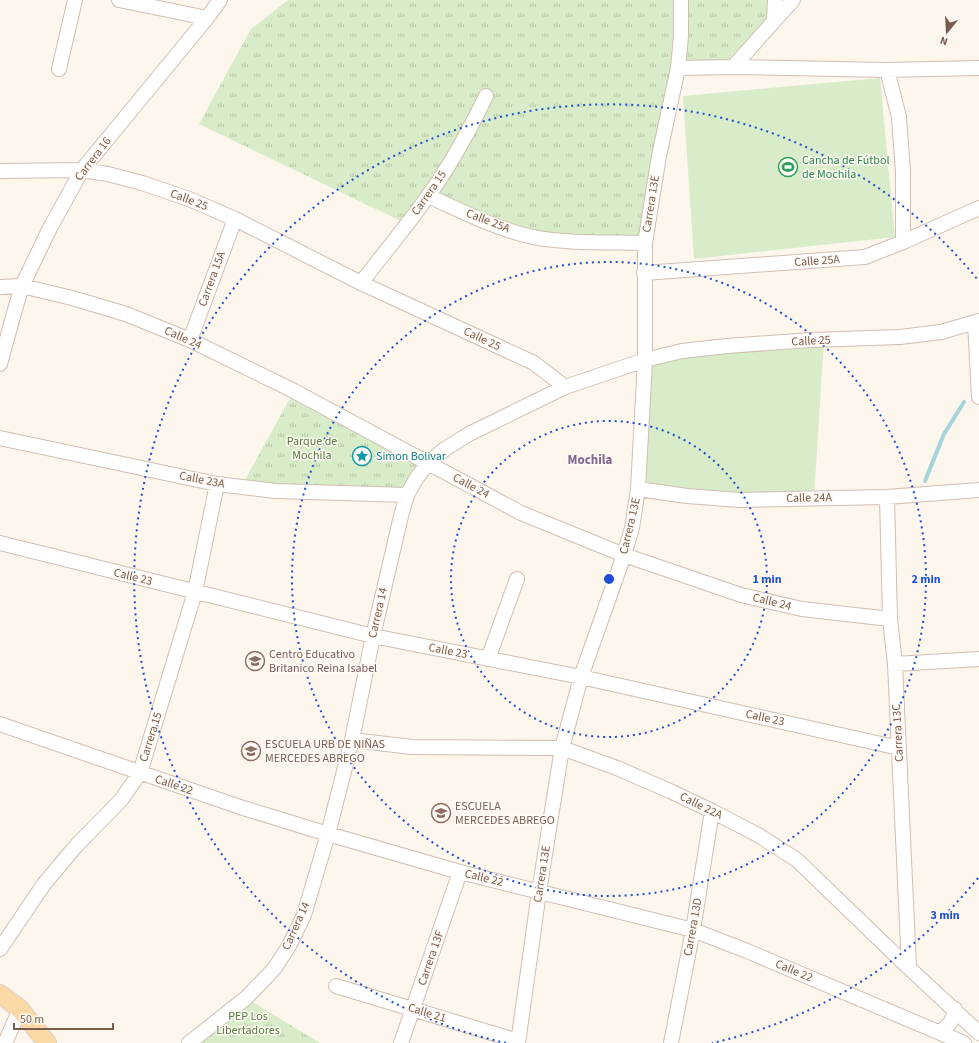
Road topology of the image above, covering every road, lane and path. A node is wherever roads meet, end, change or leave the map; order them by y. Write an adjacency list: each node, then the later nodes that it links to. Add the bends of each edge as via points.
1 (75, 0): 12 (street)
2 (119, 0): 7 (street)
3 (220, 0): 7 (street, Carrera 16)
4 (681, 0): 9 (street, Carrera 13E)
5 (775, 0): 8 (street)
6 (793, 0): 8 (street)
7 (207, 18): 15 (street, Carrera 16)
8 (774, 21): 10 (street)
9 (678, 68): 10 (street); 21 (street, Carrera 13E, via 659,156)
10 (733, 68): 13 (street)
11 (979, 68): 13 (street)
12 (59, 69)
13 (887, 70): 20 (street, via 899,117 904,172)
14 (486, 96): 17 (street, Carrera 15, via 461,144)
15 (82, 170): 16 (street, Calle 25); 19 (street, Calle 25, via 142,183 189,199); 24 (street, Carrera 16)
16 (0, 171)
17 (428, 196): 21 (street, Calle 25A, via 496,226 533,237); 23 (street, Carrera 15)
18 (979, 208): 20 (street, Calle 25A)
19 (235, 219): 23 (street, Calle 25); 27 (street, Carrera 15A)
20 (903, 242): 22 (street, Calle 25A, via 865,257)
21 (645, 243): 22 (street, Carrera 13E)
22 (644, 273): 28 (street, Carrera 13E)
23 (361, 283): 30 (street, Calle 25, via 534,363)
24 (22, 286): 25 (street, Calle 24); 27 (street, Calle 24, via 126,314); 29 (street, Carrera 16)
25 (0, 287)
26 (977, 322): 28 (street, Calle 25, via 941,332 900,338 811,340 727,346 682,351); 31 (street)
27 (190, 340): 33 (street, Calle 24, via 294,391)
28 (644, 360): 30 (street, Calle 25); 35 (street, Carrera 13E)
29 (0, 364)
30 (565, 387): 33 (street, Carrera 14, via 470,434 445,449)
31 (979, 397)
32 (0, 438): 34 (street, Calle 23A)
33 (428, 464): 37 (street, Carrera 14); 40 (street, Calle 24, via 521,513)
34 (217, 484): 37 (street, Calle 23A, via 276,491); 42 (street, Carrera 15)
35 (638, 489): 38 (street, Calle 24A, via 740,500); 40 (street, Carrera 13E, via 632,528)
36 (979, 490): 38 (street, Calle 24A)
37 (407, 495): 44 (street, Carrera 14)
38 (887, 497): 43 (street, Carrera 13C)
39 (0, 543): 42 (street, Calle 23)
40 (624, 555): 43 (street, Calle 24, via 741,595 794,608); 48 (street, Carrera 13E)
41 (517, 579): 45 (street)
42 (195, 592): 44 (street, Calle 23); 53 (street, Carrera 15)
43 (890, 619): 47 (street, Carrera 13C)
44 (373, 636): 45 (street, Calle 23); 50 (street, Carrera 14)
45 (488, 659): 48 (street, Calle 23)
46 (979, 659): 47 (street)
47 (894, 664): 52 (street, Carrera 13C)
48 (581, 678): 51 (street, Carrera 13E); 52 (street, Calle 23)
49 (0, 724): 53 (street, Calle 22)
50 (352, 740): 51 (street, Calle 22A, via 412,746); 55 (street, Carrera 14)
51 (562, 748): 54 (street, Calle 22A, via 617,768); 57 (street, Carrera 13E)
52 (899, 748): 60 (street, Carrera 13C)
53 (140, 773): 55 (street, Calle 22); 59 (street, Carrera 15, via 121,800 76,846 44,884)
54 (712, 811): 58 (street, Carrera 13D); 60 (street, Calle 22A, via 758,835 796,860)
55 (328, 834): 56 (street, Calle 22); 72 (street, Carrera 14, via 304,915 274,969 246,998)
56 (460, 872): 57 (street, Calle 22); 64 (street, Carrera 13F)
57 (538, 892): 58 (street, Calle 22); 69 (street, Carrera 13E)
58 (693, 930): 66 (street, Calle 22); 74 (street, Carrera 13D)
59 (0, 949)
60 (909, 968): 65 (street, Calle 22A)
61 (336, 986): 64 (street, Calle 21)
62 (0, 994): 63 (main road)
63 (20, 1009): 70 (street); 71 (main road)
64 (414, 1009): 69 (street, Calle 21); 73 (street, Carrera 13F)
65 (955, 1009): 66 (street, via 950,1024); 67 (street, Calle 22A)
66 (939, 1032): 75 (street, Calle 22)
67 (979, 1033)
68 (979, 1038): 76 (street)
69 (518, 1042)
70 (4, 1043)
71 (47, 1043)
72 (189, 1043)
73 (401, 1043)
74 (672, 1043)
75 (964, 1043)
76 (971, 1043)

